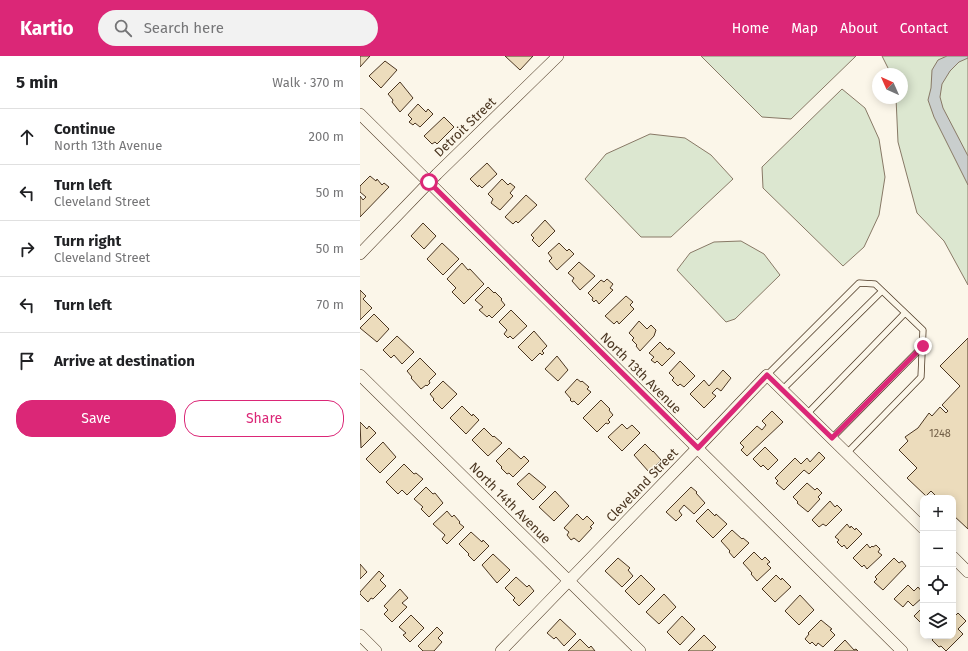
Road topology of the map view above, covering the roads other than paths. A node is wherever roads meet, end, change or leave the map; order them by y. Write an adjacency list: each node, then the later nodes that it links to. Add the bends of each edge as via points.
1 (558, 56): 3 (street, Detroit Street)
2 (360, 114): 3 (street, North 13th Avenue)
3 (429, 182): 4 (street, Detroit Street); 13 (street, North 13th Avenue)
4 (360, 254)
5 (882, 291): 6 (lane); 9 (lane, via 875,284 859,283); 10 (lane)
6 (906, 312): 7 (lane, via 923,330); 11 (lane)
7 (923, 346): 12 (lane); 14 (lane, via 921,377)
8 (360, 375): 18 (street, North 14th Avenue)
9 (767, 375): 10 (street); 13 (street, Cleveland Street)
10 (782, 390): 11 (street)
11 (807, 414): 12 (street)
12 (832, 438): 14 (street)
13 (698, 448): 18 (street, Cleveland Street); 23 (street, North 13th Avenue)
14 (847, 453): 15 (street)
15 (920, 525)
16 (956, 560): 17 (street)
17 (968, 572)
18 (569, 581): 21 (street, Cleveland Street); 22 (street, North 14th Avenue)
19 (360, 635): 20 (street)
20 (376, 651)
21 (501, 651)
22 (640, 651)
23 (902, 651)

